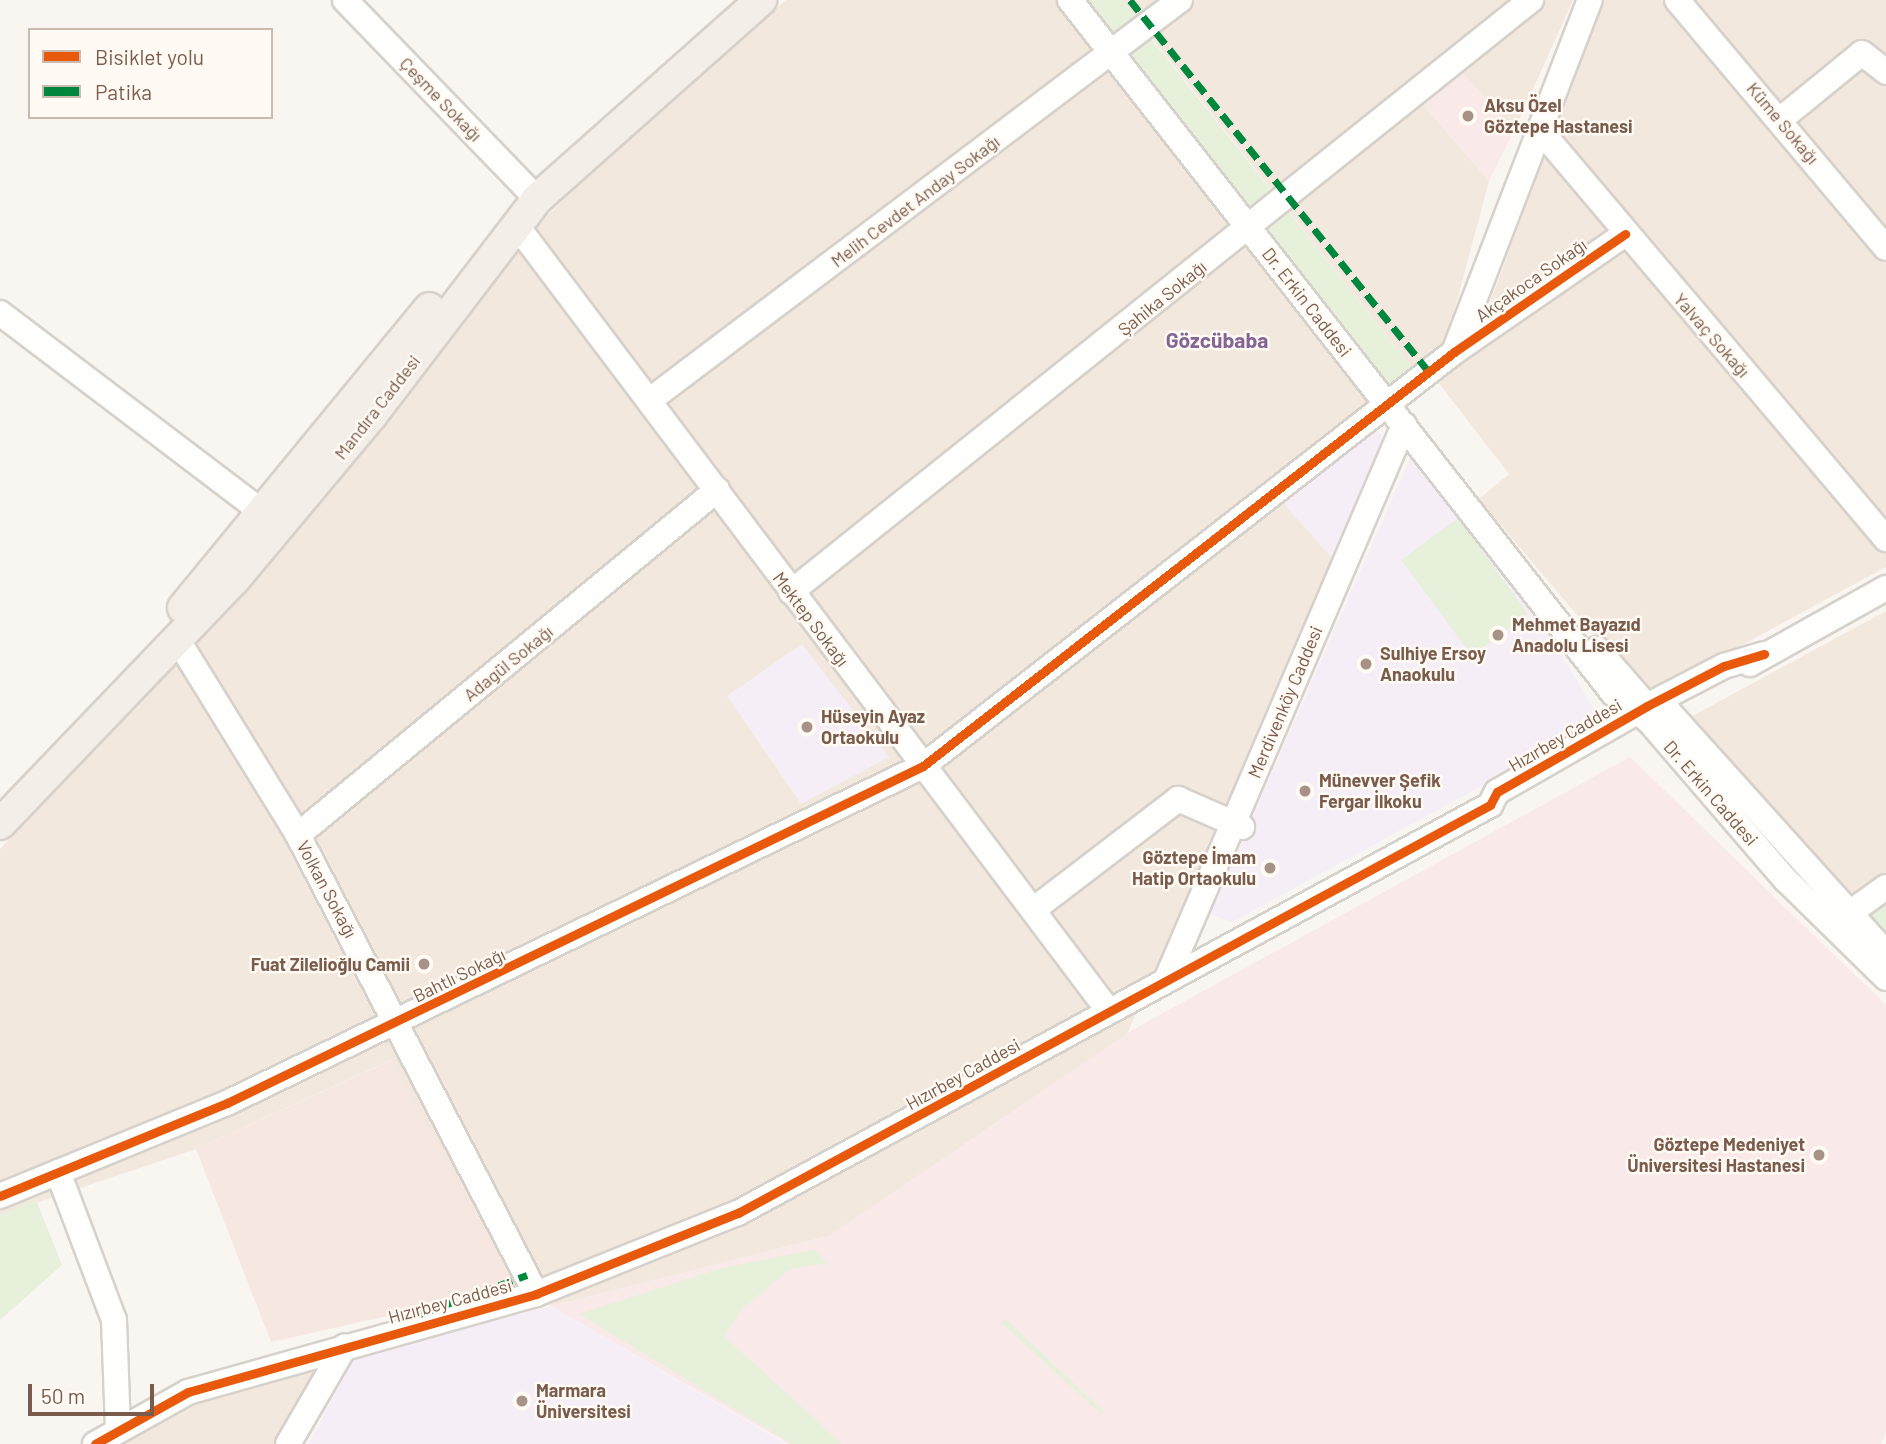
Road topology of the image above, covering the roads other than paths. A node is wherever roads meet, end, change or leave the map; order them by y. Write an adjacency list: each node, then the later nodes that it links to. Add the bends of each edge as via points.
1 (345, 0): 13 (street, Çeşme Sokağı)
2 (734, 0): 13 (main road, Mandıra Caddesi)
3 (761, 0): 13 (main road, Mandıra Caddesi)
4 (1070, 0): 9 (street, Dr. Erkin Caddesi)
5 (1180, 0): 9 (street, Melih Cevdet Anday Sokağı)
6 (1531, 0): 15 (street, Şahika Sokağı)
7 (1590, 0): 12 (street)
8 (1677, 0): 11 (street, Küme Sokağı)
9 (1112, 53): 15 (street, Dr. Erkin Caddesi); 20 (street, Melih Cevdet Anday Sokağı)
10 (1886, 72): 11 (street, via 1862,53)
11 (1781, 119): 17 (street, Küme Sokağı)
12 (1539, 130): 16 (street, Yalvaç Sokağı); 19 (street)
13 (532, 193): 14 (main road, Mandıra Caddesi); 23 (main road, Mandıra Caddesi)
14 (517, 226): 20 (street, Mektep Sokağı); 23 (main road, Mandıra Caddesi)
15 (1249, 229): 21 (street, Dr. Erkin Caddesi); 26 (street, Şahika Sokağı)
16 (1625, 234): 19 (street, Akçakoca Sokağı); 24 (street, Yalvaç Sokağı)
17 (1886, 248)
18 (0, 313): 23 (street)
19 (1454, 352): 21 (street)
20 (650, 400): 22 (street, Mektep Sokağı)
21 (1403, 423): 29 (street, Dr. Erkin Caddesi, via 1545,603); 30 (street); 33 (street)
22 (717, 490): 26 (street, Mektep Sokağı); 34 (street, Adagül Sokağı)
23 (272, 519): 27 (main road, Mandıra Caddesi); 31 (main road, Mandıra Caddesi)
24 (1886, 539)
25 (1886, 588): 28 (street, Hızırbey Caddesi)
26 (791, 592): 30 (street, Mektep Sokağı)
27 (179, 642): 32 (main road, Mandıra Caddesi); 34 (street, Volkan Sokağı)
28 (1764, 654): 29 (street, Hızırbey Caddesi, via 1729,679); 29 (street, Hızırbey Caddesi, via 1724,666)
29 (1650, 713): 37 (street, Dr. Erkin Caddesi); 39 (street, Hızırbey Caddesi); 40 (street, Dr. Erkin Caddesi, via 1786,880)
30 (923, 766): 36 (street, Mektep Sokağı); 42 (street, Bahtlı Sokağı)
31 (0, 804)
32 (0, 824)
33 (1237, 826): 36 (street, via 1178,799); 39 (street)
34 (298, 835): 42 (street, Volkan Sokağı)
35 (1886, 887): 37 (street)
36 (1033, 910): 41 (street, Mektep Sokağı)
37 (1847, 915): 38 (street, Dr. Erkin Caddesi)
38 (1886, 953)
39 (1173, 974): 41 (street, Hızırbey Caddesi)
40 (1886, 978)
41 (1108, 1010): 45 (street, Hızırbey Caddesi, via 737,1213)
42 (399, 1022): 43 (street, Bahtlı Sokağı, via 227,1103); 45 (street, Volkan Sokağı)
43 (58, 1172): 44 (street, Bahtlı Sokağı); 47 (street, via 114,1320)
44 (0, 1196)
45 (536, 1294): 46 (street, Hızırbey Caddesi)
46 (345, 1346): 47 (street, Hızırbey Caddesi, via 188,1391); 49 (street)
47 (118, 1429): 48 (street, Hızırbey Caddesi)
48 (95, 1444)
49 (288, 1444)

